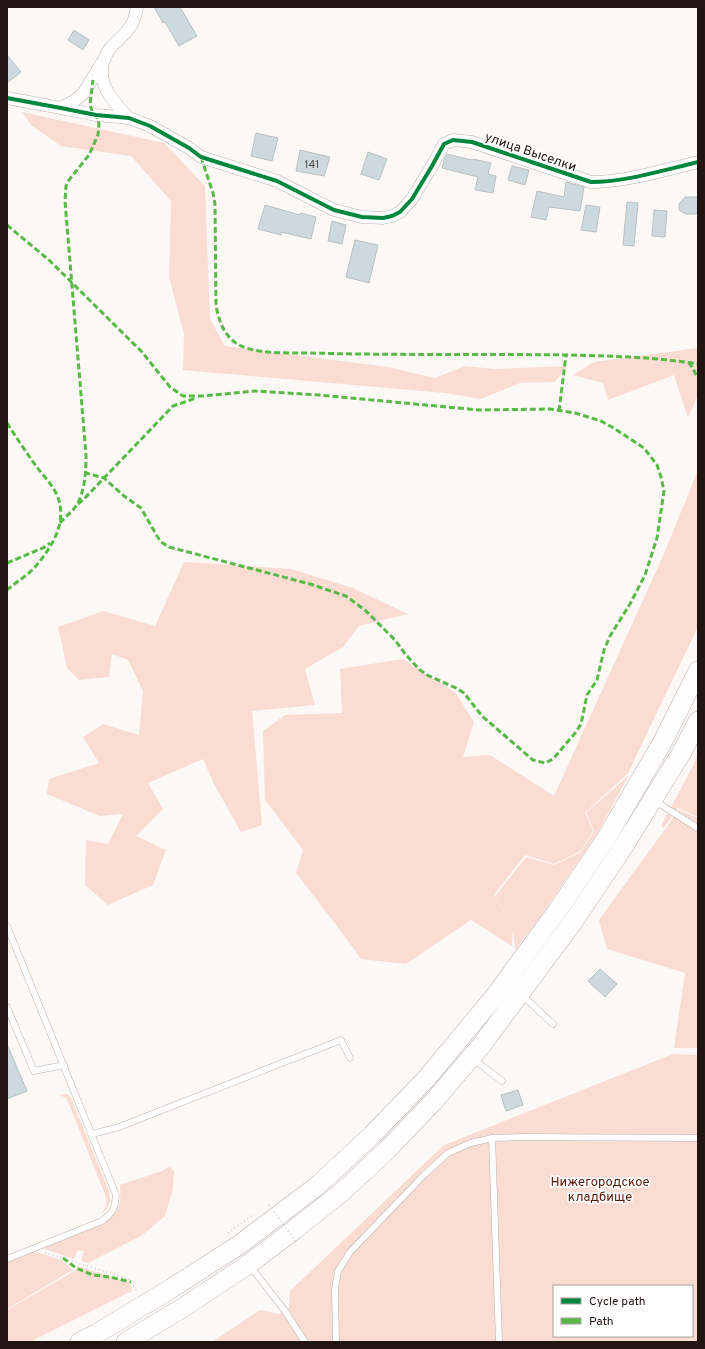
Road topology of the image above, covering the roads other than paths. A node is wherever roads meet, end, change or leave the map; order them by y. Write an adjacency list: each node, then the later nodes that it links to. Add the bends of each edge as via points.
1 (138, 7): 2 (street, via 131,26 109,50)
2 (102, 62): 4 (street, via 83,94); 5 (street, via 104,84 108,93)
3 (7, 98): 4 (street)
4 (61, 108): 5 (street)
5 (128, 118): 6 (street, улица Выселки, via 150,126 201,157 277,181 334,210 362,217 383,218 400,212 412,199 444,144 453,140 472,142 591,182 627,178)
6 (698, 162)
7 (698, 671): 24 (main road, via 662,743 606,839 495,996 426,1079 372,1135 317,1186 239,1245)
8 (698, 721): 9 (main road)
9 (652, 800): 10 (lane); 12 (main road, via 573,922)
10 (696, 827)
11 (7, 926): 17 (lane)
12 (520, 994): 14 (lane); 16 (main road)
13 (7, 1007): 17 (lane, via 34,1071)
14 (553, 1024)
15 (350, 1058): 19 (lane, via 341,1040 119,1127)
16 (471, 1058): 18 (lane); 23 (main road, via 387,1150 343,1191)
17 (64, 1065): 19 (lane)
18 (502, 1081)
19 (92, 1134): 22 (lane, via 116,1195 110,1215 102,1221)
20 (492, 1138): 21 (lane); 27 (lane, via 448,1153 350,1252 338,1271 335,1289); 28 (lane)
21 (698, 1138)
22 (7, 1259)
23 (249, 1264): 25 (main road); 26 (lane)
24 (80, 1342)
25 (126, 1342)
26 (305, 1342)
27 (336, 1342)
28 (499, 1342)

